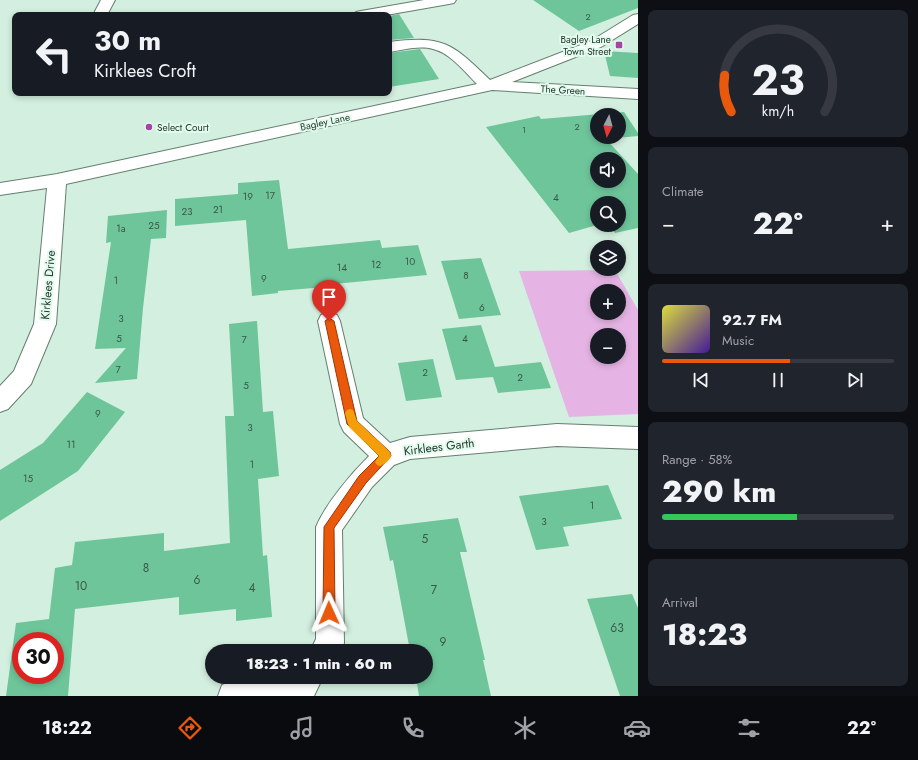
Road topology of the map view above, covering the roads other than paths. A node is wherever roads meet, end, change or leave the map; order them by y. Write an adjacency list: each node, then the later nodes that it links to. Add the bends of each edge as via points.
1 (108, 0): 3 (street)
2 (449, 0): 4 (street)
3 (102, 12)
4 (379, 12)
5 (638, 18): 7 (street, Bagley Lane, via 596,44)
6 (392, 47): 7 (street, via 414,43 439,46 456,56)
7 (488, 86): 8 (street, The Green); 9 (street, Bagley Lane)
8 (638, 94)
9 (57, 180): 10 (street, Bagley Lane); 12 (street, Kirklees Drive, via 45,324 24,377)
10 (0, 189)
11 (329, 321): 14 (street, via 352,424)
12 (0, 402)
13 (638, 438): 14 (street, Kirklees Garth, via 557,435 410,448)
14 (386, 456): 15 (street, Kirklees Garth, via 363,479 329,527)
15 (329, 644)
16 (304, 684): 17 (street, via 301,689)
17 (233, 696)

